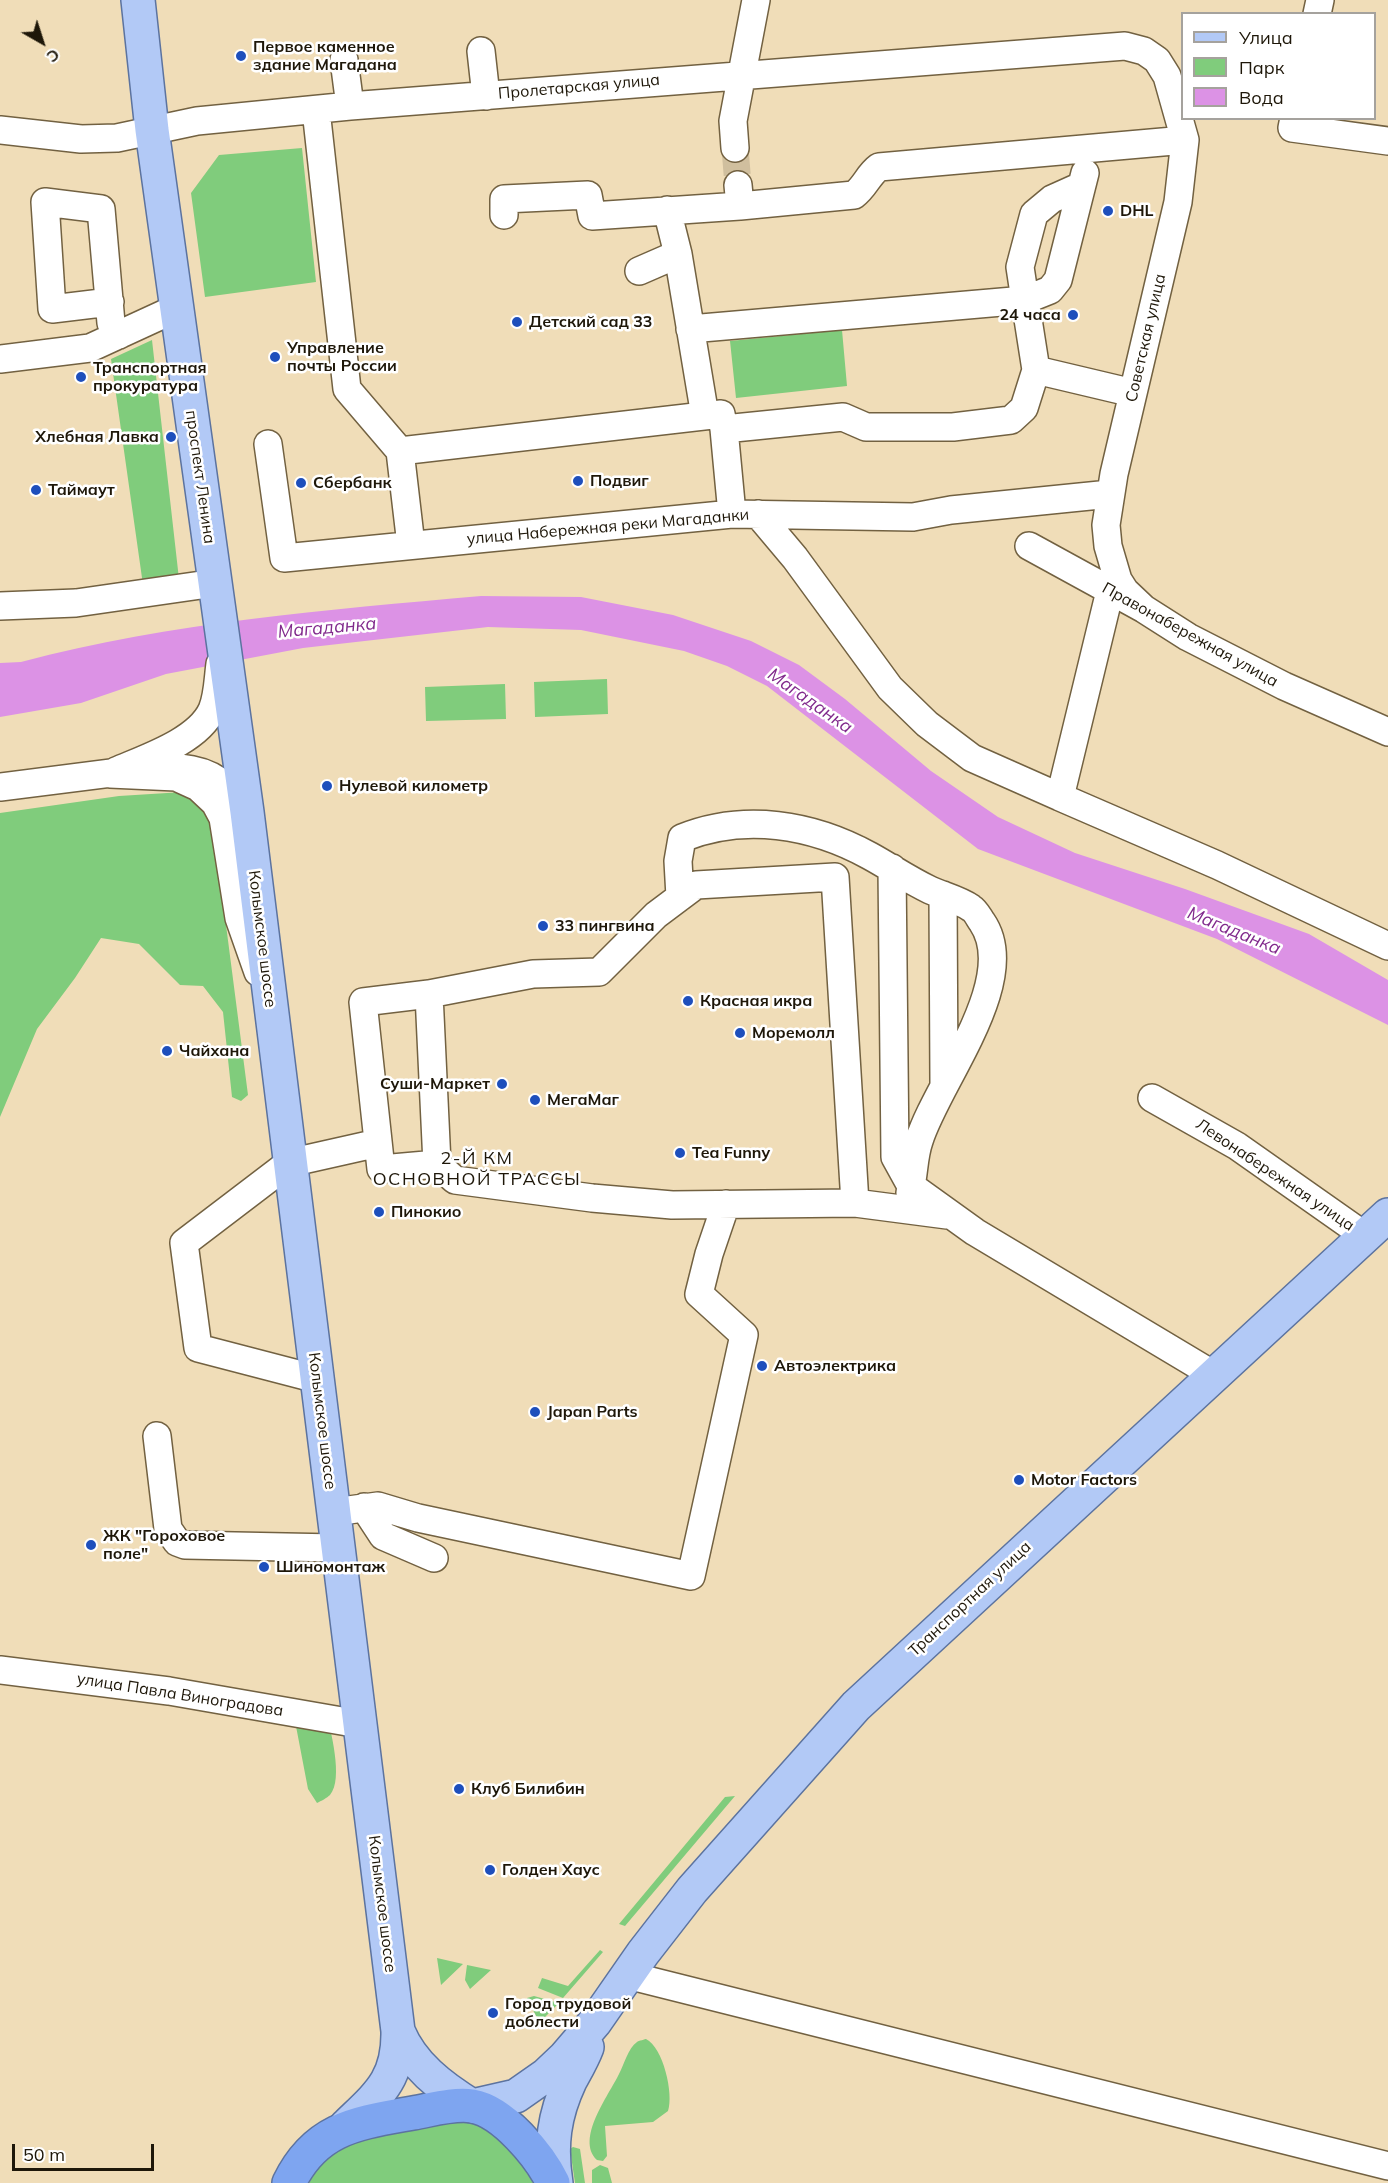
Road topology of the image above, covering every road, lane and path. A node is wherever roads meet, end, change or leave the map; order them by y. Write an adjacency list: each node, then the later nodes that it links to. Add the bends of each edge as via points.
1 (138, 0): 12 (main road, проспект Ленина)
2 (756, 0): 6 (street)
3 (481, 51): 7 (street)
4 (344, 60): 8 (street)
5 (1158, 60): 6 (street, Пролетарская улица, via 1125,46); 13 (street, Советская улица, via 1167,76)
6 (744, 75): 7 (street, Пролетарская улица); 15 (street, via 733,121)
7 (486, 96): 8 (street, Пролетарская улица)
8 (350, 106): 9 (street, Пролетарская улица)
9 (316, 110): 12 (street, Пролетарская улица, via 197,121); 32 (street, via 335,213 347,389)
10 (1294, 120): 14 (street, via 1292,128)
11 (0, 130): 12 (street, Пролетарская улица, via 81,139 117,138)
12 (152, 130): 24 (main road, проспект Ленина)
13 (1185, 140): 16 (street); 29 (street, Советская улица, via 1178,202)
14 (1388, 141)
15 (735, 148)
16 (1092, 149): 17 (street); 18 (street, via 879,167 854,195 739,195)
17 (1081, 186): 22 (street, via 1058,280 1050,290); 22 (street, via 1052,199 1034,214 1020,267)
18 (668, 210): 19 (street, via 592,216 588,195 504,200); 20 (street)
19 (504, 215)
20 (678, 254): 21 (street); 25 (street)
21 (639, 270)
22 (1025, 300): 25 (street); 28 (street)
23 (110, 302): 26 (street, via 111,323)
24 (177, 308): 26 (street); 37 (main road, проспект Ленина)
25 (690, 329): 30 (street)
26 (118, 335): 27 (street, via 90,348)
27 (0, 359)
28 (1036, 370): 29 (street); 30 (street, via 1024,408 1011,420 953,427 866,427 843,417)
29 (1133, 393): 33 (street, Советская улица)
30 (714, 423): 32 (street); 34 (street)
31 (268, 444): 35 (street, улица Набережная реки Магаданки, via 284,558)
32 (400, 451): 35 (street)
33 (1110, 494): 34 (street, улица Набережная реки Магаданки, via 913,517); 40 (street, Советская улица, via 1106,525 1113,566 1125,591)
34 (745, 514): 35 (street, улица Набережная реки Магаданки); 45 (street, via 795,558 890,688 927,724 972,758)
35 (411, 545)
36 (1029, 546): 38 (street, Правонабережная улица)
37 (216, 589): 39 (street); 41 (main road, проспект Ленина, via 224,643)
38 (1110, 591): 40 (street, Правонабережная улица); 45 (street)
39 (0, 606)
40 (1144, 609): 42 (street, Правонабережная улица, via 1188,637 1284,686)
41 (222, 700): 43 (street, via 200,725 169,748); 46 (main road, проспект Ленина)
42 (1388, 732)
43 (110, 774): 44 (street); 46 (street, via 156,766 201,771 225,784); 52 (street, via 176,777 198,787 215,802 222,818 239,918)
44 (0, 787)
45 (1060, 797): 50 (street)
46 (247, 812): 52 (main road, Колымское шоссе)
47 (892, 868): 48 (street); 49 (street, via 823,835 767,823 731,824 682,838 678,861); 58 (street, via 895,1157)
48 (943, 895): 53 (street); 53 (street, via 972,908 991,935 990,985 970,1039)
49 (680, 897): 51 (street, via 656,915 599,972 533,974); 59 (street, via 696,885 835,877)
50 (1388, 946)
51 (429, 994): 55 (street, via 363,1002); 57 (street)
52 (271, 1008): 56 (main road, Колымское шоссе)
53 (944, 1087): 58 (street, via 918,1141)
54 (1152, 1098): 61 (street, Левонабережная улица)
55 (378, 1143): 56 (street); 57 (street, via 381,1169)
56 (289, 1163): 63 (main road, Колымское шоссе); 63 (street, via 184,1243 191,1300 198,1348)
57 (437, 1164): 60 (street, via 455,1180 672,1205)
58 (908, 1198): 59 (street); 62 (street, via 950,1215)
59 (855, 1203): 60 (street)
60 (726, 1204): 65 (street, via 699,1294 744,1335 691,1576 378,1506)
61 (1377, 1225): 62 (main road, Транспортная улица)
62 (1214, 1375): 70 (main road, Транспортная улица, via 856,1706 716,1863)
63 (317, 1379): 65 (main road, Колымское шоссе)
64 (157, 1436): 66 (street, via 168,1529 177,1542)
65 (349, 1510): 66 (main road, Колымское шоссе); 67 (street, via 383,1536)
66 (336, 1548): 69 (main road, Колымское шоссе)
67 (435, 1558)
68 (0, 1670): 69 (street, улица Павла Виноградова, via 169,1691)
69 (359, 1724): 72 (main road, Колымское шоссе)
70 (627, 1975): 71 (main road, Транспортная улица); 75 (street)
71 (595, 2022): 73 (main road, Транспортная улица, via 565,2057 530,2088 502,2101); 77 (main road, Транспортная улица, via 555,2120)
72 (398, 2031): 73 (main road, Колымское шоссе, via 405,2046 428,2073); 74 (main road, Колымское шоссе, via 396,2060 383,2089)
73 (472, 2106): 74 (highway, Колымское шоссе); 77 (highway, Колымское шоссе, via 491,2114 519,2136)
74 (346, 2126): 76 (highway, Колымское шоссе, via 312,2148)
75 (1388, 2166)
76 (289, 2183)
77 (554, 2183)

